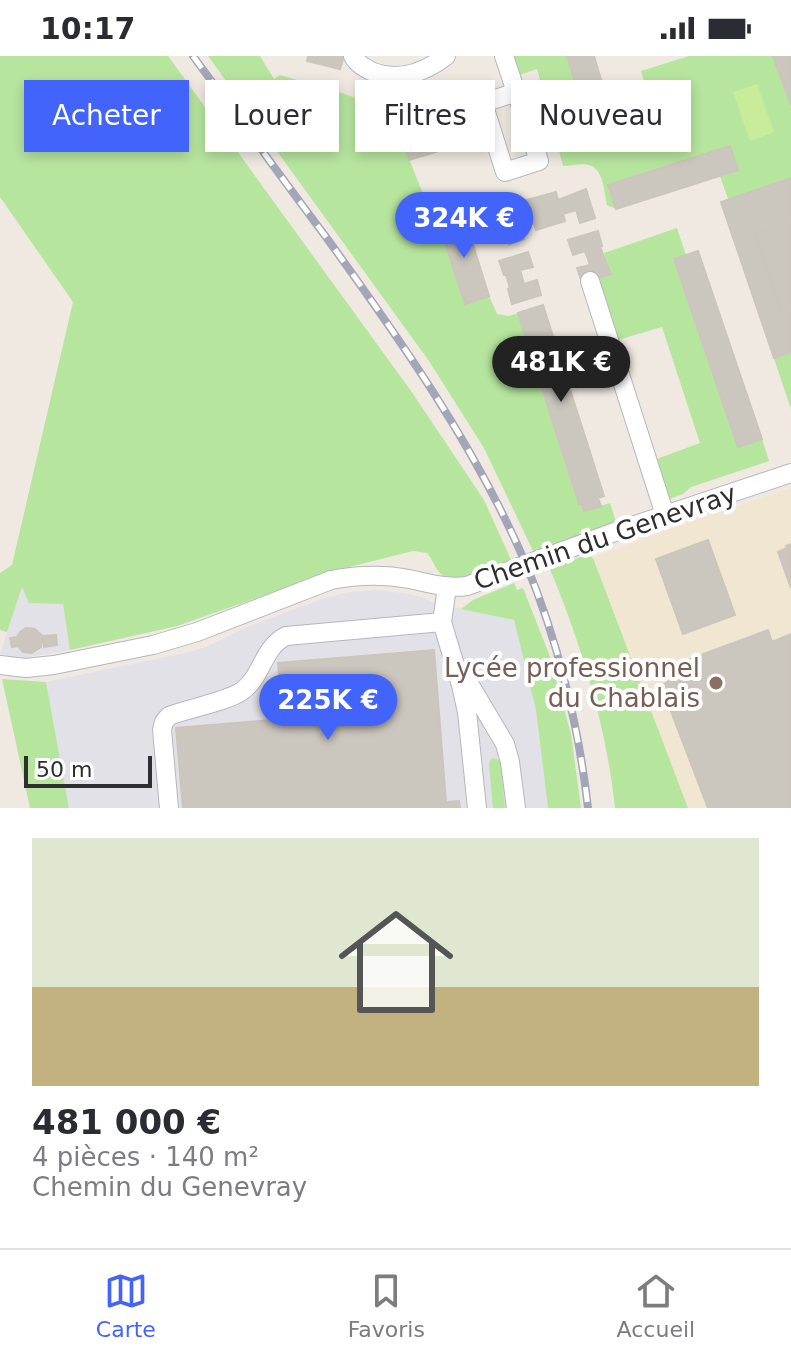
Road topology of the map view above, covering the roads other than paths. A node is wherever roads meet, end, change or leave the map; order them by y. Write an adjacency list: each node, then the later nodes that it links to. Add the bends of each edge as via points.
1 (353, 56): 2 (street, via 369,70 398,76 433,66)
2 (446, 56)
3 (504, 56): 4 (street)
4 (513, 80)
5 (590, 281): 7 (street)
6 (791, 473): 7 (street, Chemin du Genevray)
7 (665, 515): 8 (street, Chemin du Genevray, via 485,581)
8 (447, 587): 9 (street); 11 (street, Chemin du Genevray, via 390,576 347,577 153,645 54,665)
9 (442, 622): 10 (street); 12 (street, via 280,638 242,691 166,718 162,730)
10 (454, 658): 13 (street, via 467,712); 14 (street, via 505,744)
11 (0, 665)
12 (169, 808)
13 (477, 808)
14 (516, 808)

